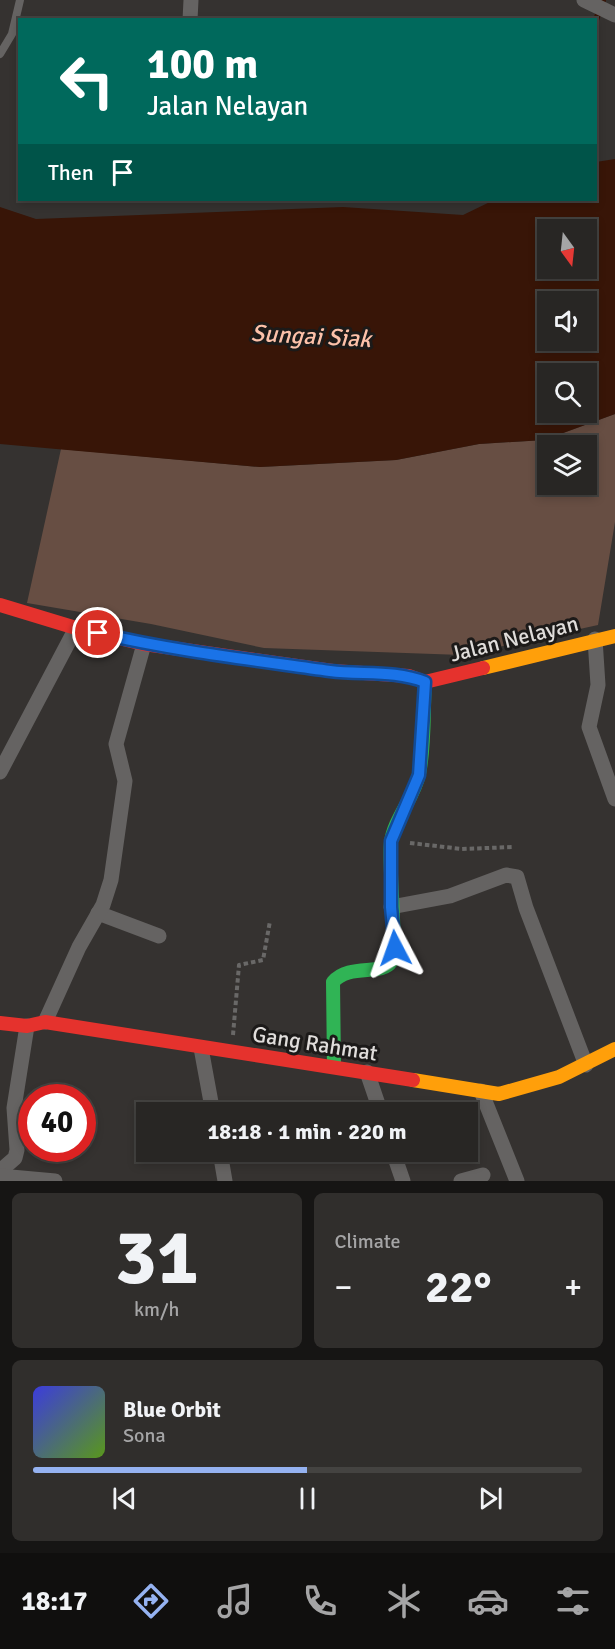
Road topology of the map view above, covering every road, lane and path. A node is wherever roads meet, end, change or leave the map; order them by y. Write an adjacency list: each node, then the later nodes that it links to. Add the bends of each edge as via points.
1 (20, 0): 6 (lane, via 12,34)
2 (191, 0): 5 (street)
3 (590, 3): 4 (street)
4 (615, 15)
5 (190, 18)
6 (0, 54)
7 (0, 605): 8 (street, Jalan Nelayan)
8 (76, 628): 11 (street, Jalan Nelayan); 13 (street)
9 (615, 636): 10 (street, Jalan Nelayan)
10 (595, 639): 12 (street, Jalan Nelayan); 14 (street, via 598,685 589,727)
11 (144, 644): 12 (street, Jalan Nelayan, via 333,671 409,676); 18 (street, via 116,744 125,781 111,880)
12 (425, 682): 15 (street, via 419,775)
13 (0, 772)
14 (615, 799)
15 (391, 841): 16 (path, via 462,849); 17 (street)
16 (513, 847)
17 (391, 907): 27 (street, via 450,896 506,876 517,877); 28 (street, via 395,948 392,961 385,967 351,970 333,982)
18 (98, 913): 20 (street); 21 (street)
19 (270, 921): 26 (path, via 263,960 239,965)
20 (159, 936)
21 (45, 1022): 23 (street, Gang Rahmat); 24 (street, Gang Rahmat)
22 (0, 1023): 23 (street, Gang Rahmat)
23 (27, 1026): 35 (street, via 14,1108 15,1158)
24 (201, 1048): 26 (street, Gang Rahmat); 31 (street)
25 (615, 1049): 27 (street, Gang Rahmat)
26 (232, 1051): 28 (street, Gang Rahmat)
27 (586, 1065): 30 (street, Gang Rahmat, via 533,1088 499,1094)
28 (334, 1067): 29 (street, Gang Rahmat)
29 (367, 1072): 30 (street, Gang Rahmat); 32 (street)
30 (481, 1091): 42 (street)
31 (211, 1102)
32 (377, 1102)
33 (222, 1162): 39 (street)
34 (396, 1162): 40 (street)
35 (0, 1171)
36 (483, 1175): 41 (street)
37 (0, 1176): 38 (street)
38 (55, 1181)
39 (225, 1181)
40 (403, 1181)
41 (461, 1181)
42 (517, 1181)

